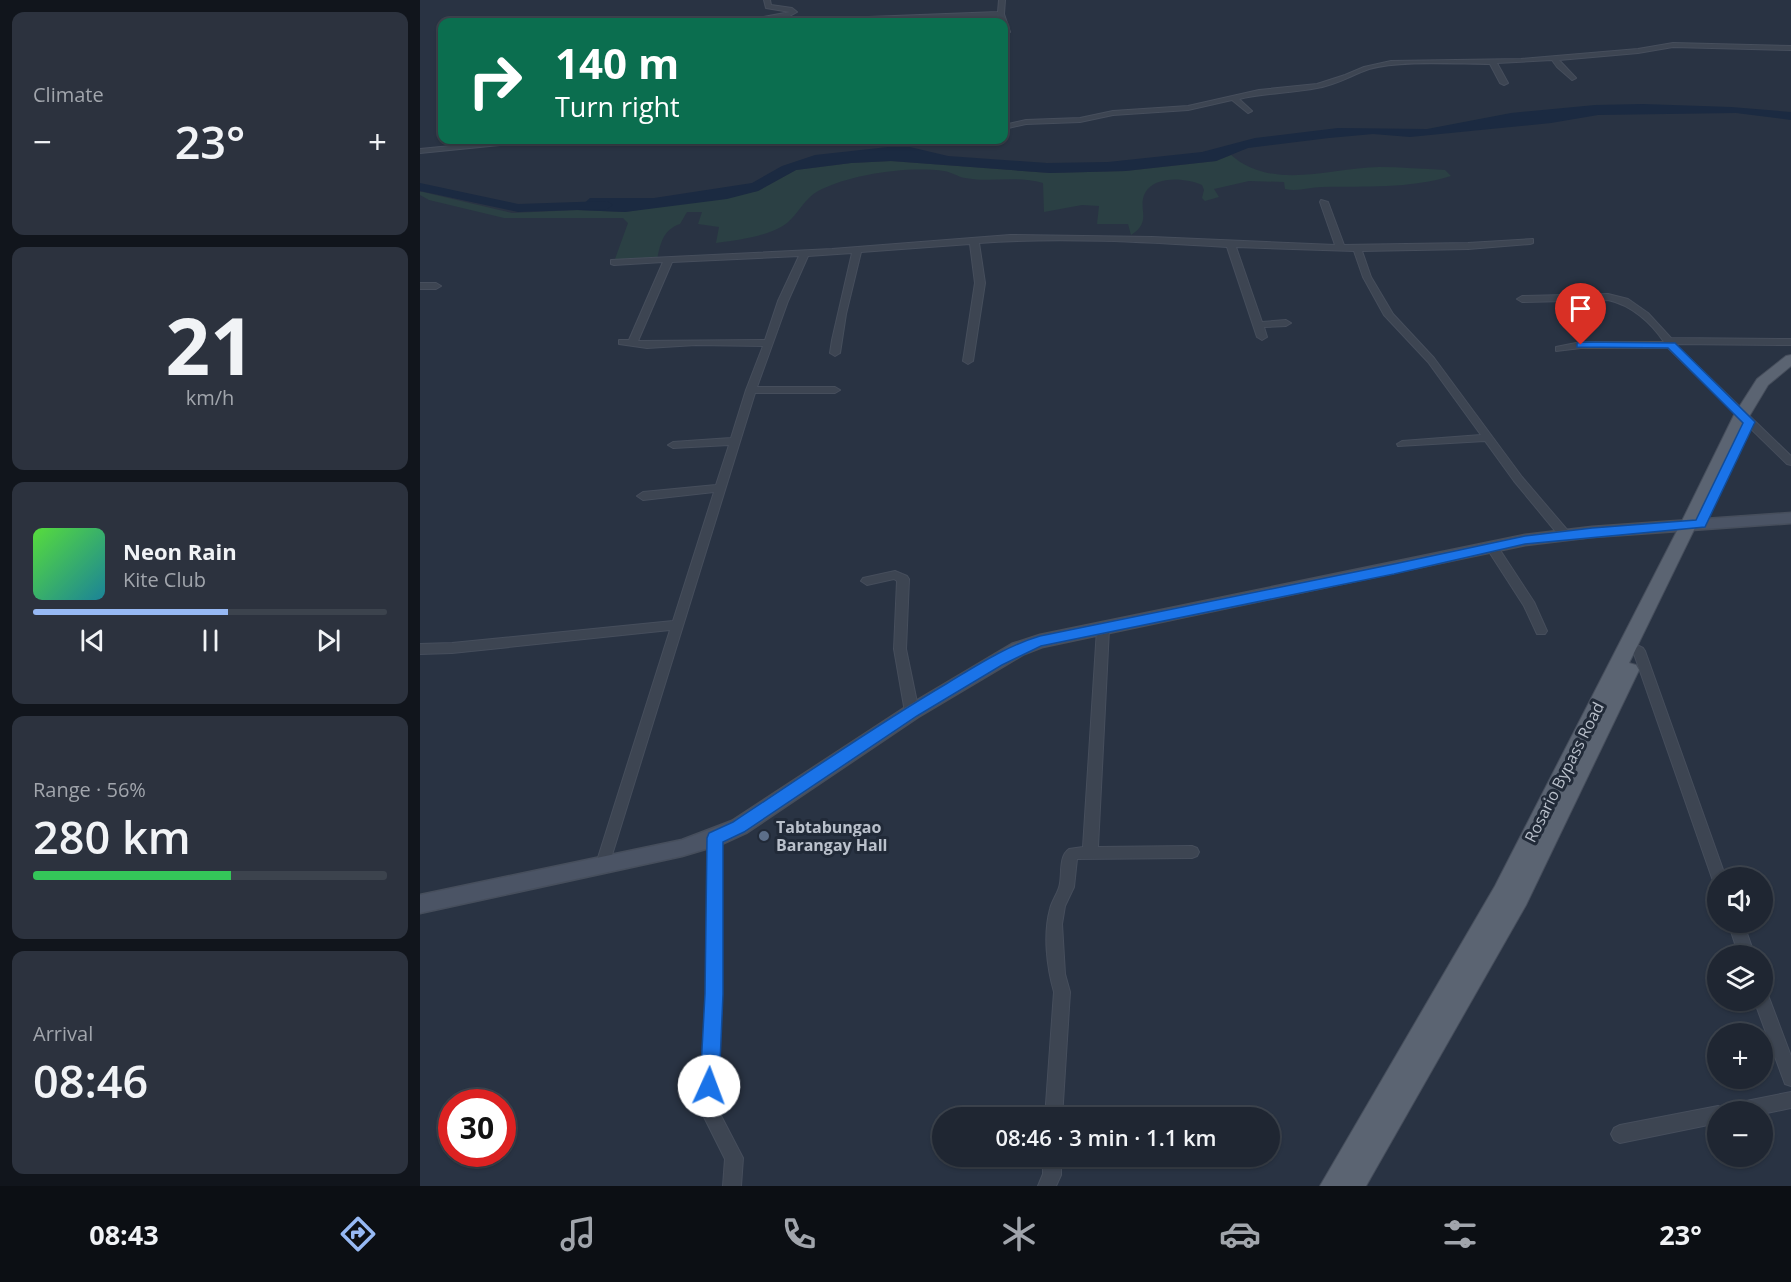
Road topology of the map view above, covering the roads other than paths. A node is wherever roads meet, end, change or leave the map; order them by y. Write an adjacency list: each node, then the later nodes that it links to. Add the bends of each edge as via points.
1 (766, 0): 4 (street, via 768,7 793,10)
2 (1002, 0): 3 (street)
3 (1001, 14): 7 (street); 8 (street)
4 (768, 18)
5 (869, 18): 6 (street)
6 (946, 18)
7 (946, 18)
8 (1003, 18)
9 (1791, 48): 10 (street, via 1673,45)
10 (1554, 57): 11 (street); 12 (street)
11 (1492, 61): 13 (street); 14 (street, via 1386,63 1318,86)
12 (1572, 78)
13 (1504, 83)
14 (1234, 98): 15 (street); 16 (street, via 1178,110 1113,112 1080,120)
15 (1248, 111)
16 (1008, 126)
17 (490, 144): 18 (street)
18 (420, 151)
19 (1323, 202): 23 (street)
20 (974, 240): 22 (street, via 1106,239); 25 (street); 41 (street, via 980,283)
21 (1530, 241): 24 (street)
22 (1232, 245): 23 (street); 33 (street)
23 (1340, 247): 24 (street)
24 (1357, 248): 46 (street, via 1367,277 1389,315 1431,360)
25 (856, 250): 26 (street); 39 (street)
26 (805, 253): 27 (street); 36 (street)
27 (669, 260): 28 (street); 36 (street, via 627,343)
28 (614, 262)
29 (420, 286): 30 (street)
30 (436, 286)
31 (1522, 300): 37 (street, via 1620,299 1645,315)
32 (1286, 323): 33 (street)
33 (1258, 325): 34 (street)
34 (1262, 337)
35 (1791, 342): 37 (street)
36 (769, 343): 43 (street)
37 (1670, 343): 38 (street); 45 (street)
38 (1559, 349)
39 (835, 353)
40 (1791, 359): 45 (main road, Rosario Bypass Road, via 1762,382)
41 (968, 361)
42 (1791, 368): 45 (main road, Rosario Bypass Road, via 1767,390)
43 (751, 390): 44 (street); 47 (street)
44 (835, 390)
45 (1746, 418): 50 (street); 54 (main road, Rosario Bypass Road)
46 (1487, 438): 48 (street); 55 (street)
47 (735, 441): 49 (street); 51 (street)
48 (1402, 444)
49 (674, 445)
50 (1791, 462)
51 (720, 488): 52 (street); 58 (street)
52 (643, 496)
53 (1791, 518): 54 (street)
54 (1695, 524): 55 (street); 62 (main road, Rosario Bypass Road); 80 (main road, Rosario Bypass Road, via 1503,893)
55 (1564, 535): 56 (street)
56 (1492, 547): 59 (street); 60 (street, via 1530,605)
57 (867, 581): 63 (street, via 894,575 903,579 900,649)
58 (676, 625): 61 (street); 67 (street)
59 (1103, 629): 63 (street, via 1018,649); 66 (street)
60 (1541, 631)
61 (420, 649)
62 (1639, 651): 68 (street); 81 (main road, Rosario Bypass Road, via 1518,898)
63 (912, 712): 64 (street, via 739,827)
64 (715, 838): 67 (street); 78 (street, via 714,994 708,1109 734,1158)
65 (1192, 852): 66 (street)
66 (1090, 854): 74 (street, via 1070,856 1067,887 1054,924 1062,992)
67 (603, 864): 69 (street)
68 (1715, 867)
69 (420, 904)
70 (1766, 1011): 71 (street)
71 (1791, 1078)
72 (1791, 1100): 73 (street)
73 (1773, 1104)
74 (1054, 1107)
75 (1707, 1116): 76 (street)
76 (1620, 1134)
77 (1052, 1167): 79 (street)
78 (732, 1186)
79 (1047, 1186)
80 (1333, 1186)
81 (1351, 1186)

